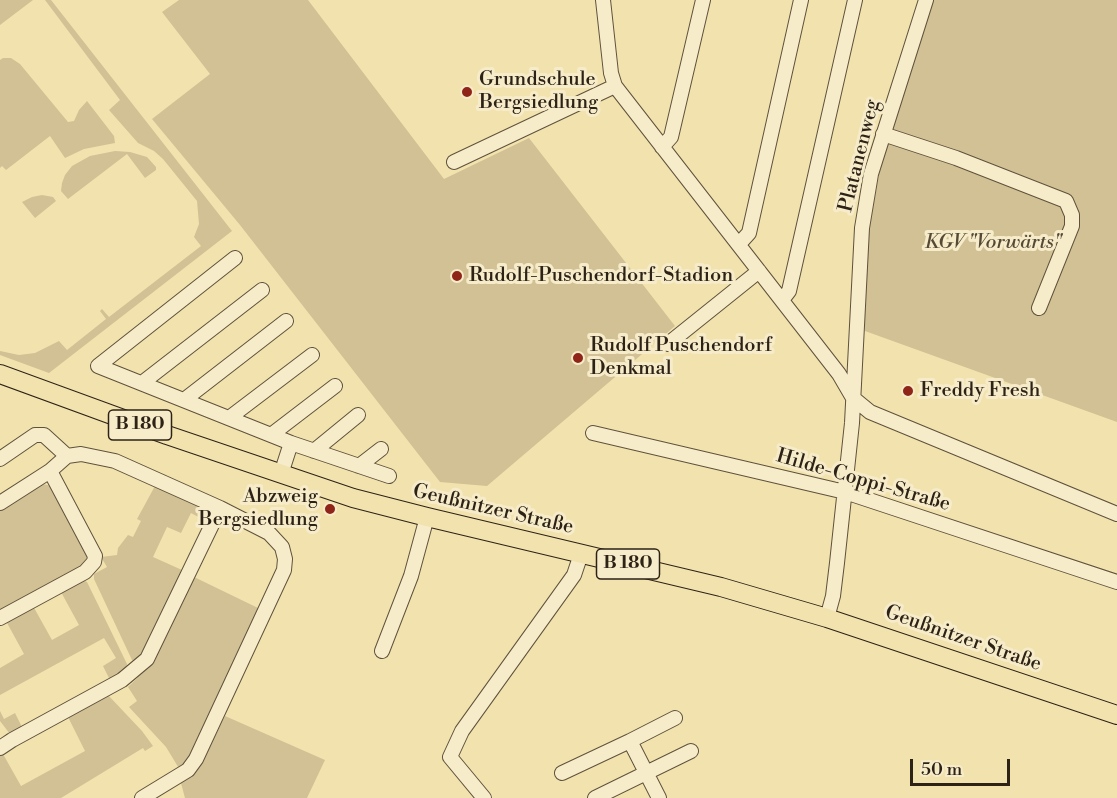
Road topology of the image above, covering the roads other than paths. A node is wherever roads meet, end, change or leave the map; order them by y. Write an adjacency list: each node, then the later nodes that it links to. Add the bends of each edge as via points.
1 (603, 0): 6 (street)
2 (703, 0): 8 (street, via 671,136)
3 (801, 0): 10 (street, via 749,232)
4 (855, 0): 14 (street, Platanenweg, via 789,291)
5 (926, 0): 7 (street, Platanenweg)
6 (615, 86): 8 (street); 9 (street)
7 (883, 134): 15 (street, via 1066,201 1072,226); 22 (street, Platanenweg, via 862,228)
8 (663, 147): 10 (street)
9 (454, 162)
10 (739, 244): 12 (street)
11 (235, 258): 20 (street, via 98,366)
12 (759, 271): 14 (street); 17 (street)
13 (262, 290): 20 (street)
14 (782, 300): 22 (street)
15 (1039, 308)
16 (286, 321): 23 (street)
17 (668, 344)
18 (312, 355): 25 (street)
19 (0, 374): 35 (main road, Geußnitzer Straße / B 180)
20 (142, 383): 23 (street)
21 (335, 386): 27 (street)
22 (853, 398): 37 (street, Platanenweg); 40 (street, via 870,412)
23 (184, 400): 25 (street)
24 (358, 416): 30 (street)
25 (230, 418): 27 (street)
26 (593, 433): 37 (street, Hilde-Coppi-Straße)
27 (271, 435): 28 (street)
28 (291, 443): 30 (street); 35 (street)
29 (381, 449): 33 (street)
30 (314, 451): 33 (street)
31 (67, 456): 32 (street, via 44,435 35,435); 34 (street); 39 (street, via 81,454 115,461)
32 (0, 459)
33 (359, 466): 36 (street)
34 (50, 471): 38 (street); 44 (street, via 95,556 94,562 86,572 47,596)
35 (281, 474): 41 (main road, Geußnitzer Straße / B 180)
36 (389, 476)
37 (845, 492): 43 (street, Hilde-Coppi-Straße); 45 (street, Platanenweg)
38 (0, 503)
39 (220, 508): 50 (street, via 147,659 122,680); 54 (street, via 269,533 282,547 284,570 196,759 188,770)
40 (1117, 514)
41 (427, 518): 42 (main road, Geußnitzer Straße / B 180); 46 (street, via 411,576)
42 (581, 554): 45 (main road, Geußnitzer Straße / B 180, via 721,587); 55 (street, via 574,574 462,731 450,757)
43 (1117, 582)
44 (0, 618)
45 (826, 618): 47 (main road, Geußnitzer Straße / B 180)
46 (382, 651)
47 (1117, 715)
48 (675, 718): 49 (street)
49 (630, 741): 52 (street); 53 (street)
50 (0, 748)
51 (691, 751): 53 (street)
52 (562, 773)
53 (646, 774): 56 (street); 57 (street)
54 (142, 798)
55 (484, 798)
56 (595, 798)
57 (659, 798)

